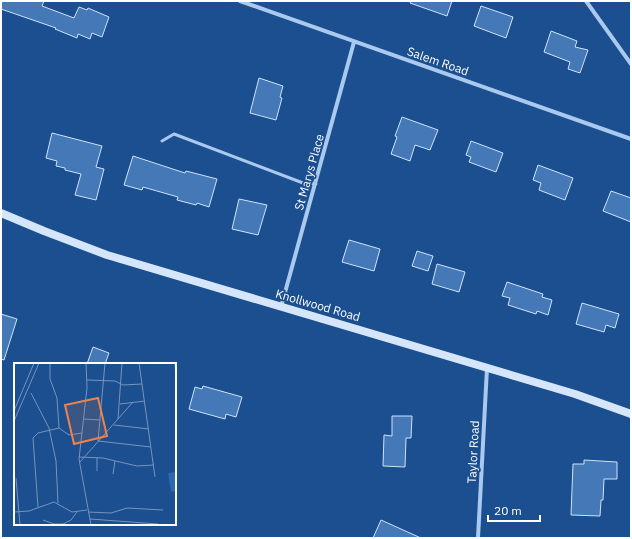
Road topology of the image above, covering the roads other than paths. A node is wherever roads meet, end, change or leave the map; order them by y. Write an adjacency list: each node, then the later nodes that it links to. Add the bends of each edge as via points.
1 (240, 1): 3 (street, Salem Road)
2 (586, 1): 4 (street)
3 (354, 42): 5 (street, Salem Road); 7 (street, St Marys Place)
4 (631, 64)
5 (631, 139)
6 (162, 141): 7 (lane, via 174,134 303,182)
7 (316, 184): 9 (street, St Marys Place)
8 (1, 213): 9 (main road, Knollwood Road, via 108,255)
9 (281, 307): 10 (main road, Knollwood Road)
10 (487, 368): 11 (main road, Knollwood Road, via 575,394); 12 (street, Taylor Road)
11 (631, 414)
12 (478, 538)

